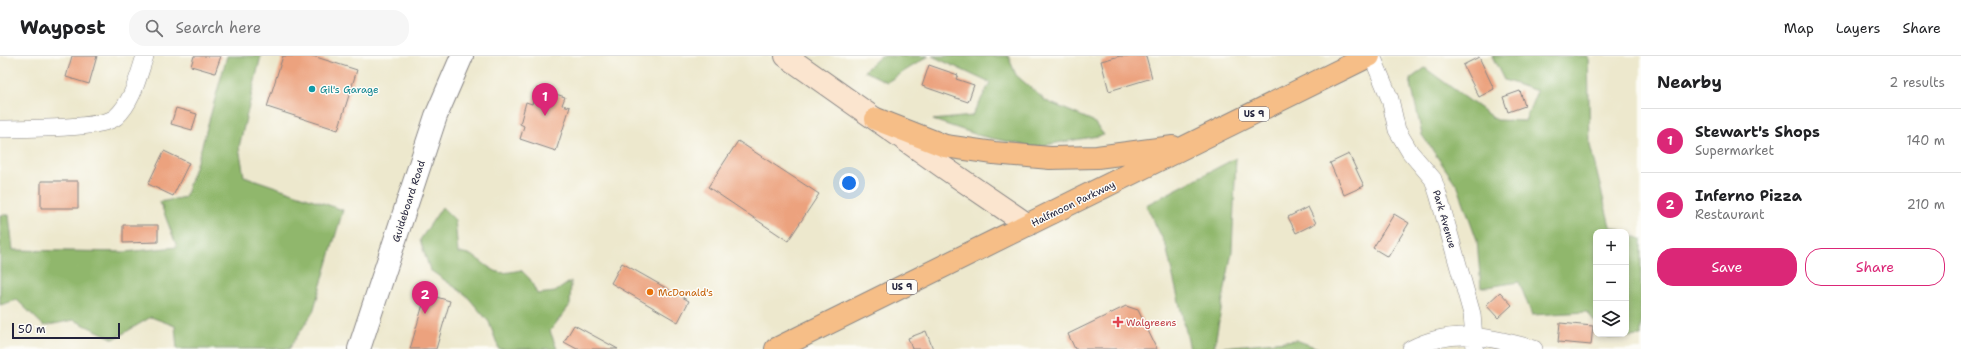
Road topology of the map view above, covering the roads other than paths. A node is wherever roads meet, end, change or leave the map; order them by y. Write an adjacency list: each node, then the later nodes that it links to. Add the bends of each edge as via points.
1 (145, 56): 6 (street, via 130,99 115,117 97,125)
2 (462, 56): 10 (street, Guideboard Road, via 436,116)
3 (786, 56): 5 (main road)
4 (1371, 56): 7 (main road, Halfmoon Parkway / US 9); 9 (street, Park Avenue, via 1390,99 1397,130 1410,152 1433,180 1472,314)
5 (876, 119): 7 (main road, via 945,146 1050,158 1097,157); 8 (main road)
6 (0, 129)
7 (1192, 144): 8 (main road, Halfmoon Parkway / US 9)
8 (1028, 225): 11 (main road, Halfmoon Parkway / US 9)
9 (1475, 342): 12 (street, via 1435,339); 13 (street)
10 (359, 349)
11 (776, 349)
12 (1411, 349)
13 (1534, 349)

